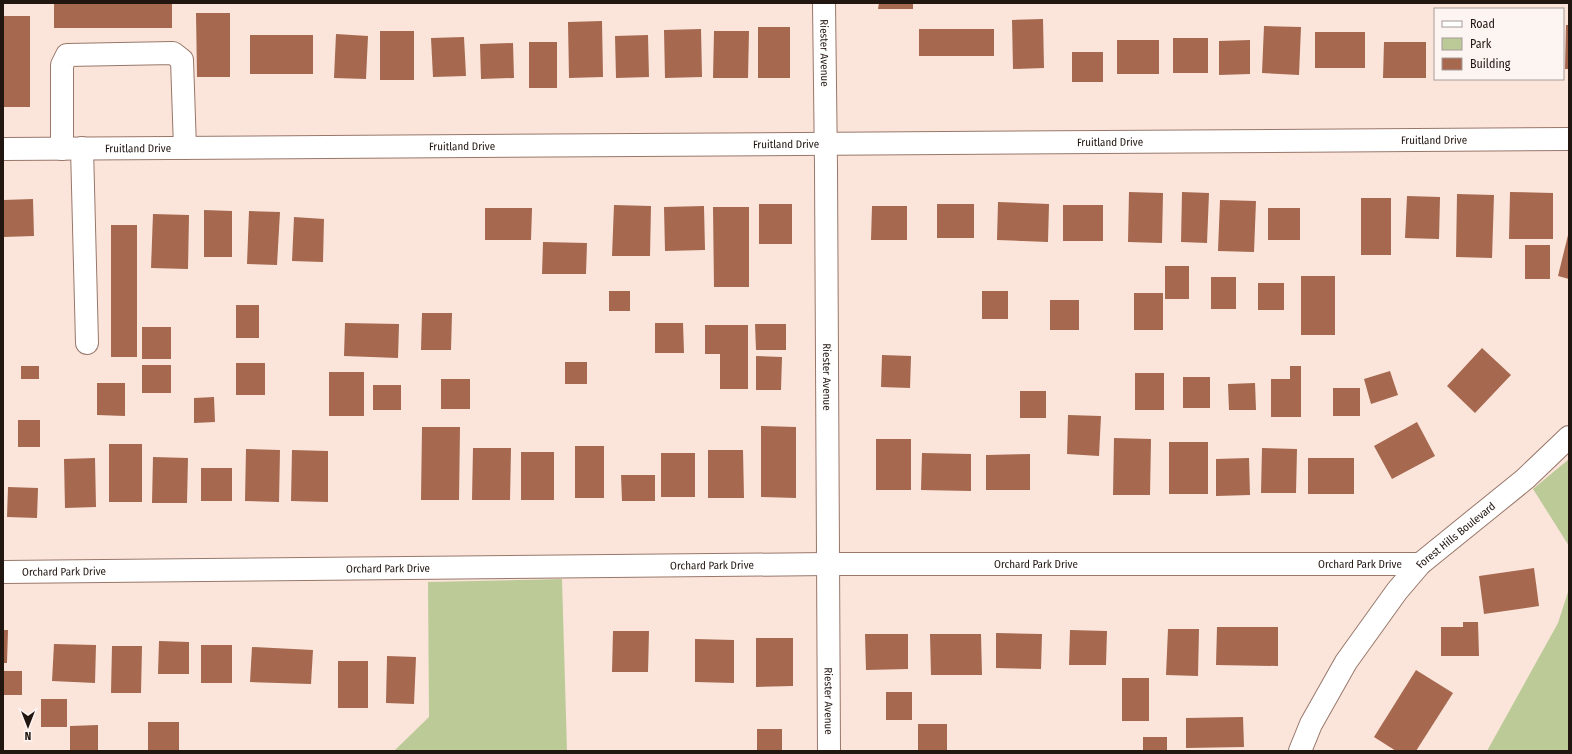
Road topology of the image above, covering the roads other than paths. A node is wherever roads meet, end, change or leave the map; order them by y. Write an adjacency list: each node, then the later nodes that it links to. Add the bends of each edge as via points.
1 (824, 3): 3 (street, Riester Avenue)
2 (1569, 139): 3 (street, Fruitland Drive)
3 (826, 144): 4 (street, Fruitland Drive); 9 (street, Riester Avenue)
4 (185, 148): 6 (street, Fruitland Drive); 6 (street, via 182,60 173,53 67,55 62,65)
5 (3, 149): 6 (street, Fruitland Drive)
6 (72, 149): 7 (street)
7 (87, 343)
8 (1569, 437): 10 (street, Forest Hills Boulevard, via 1525,479)
9 (828, 564): 10 (street, Orchard Park Drive); 11 (street, Orchard Park Drive); 12 (street, Riester Avenue)
10 (1420, 564): 13 (street, Forest Hills Boulevard, via 1397,591 1346,662 1311,724)
11 (3, 572)
12 (829, 751)
13 (1300, 751)

